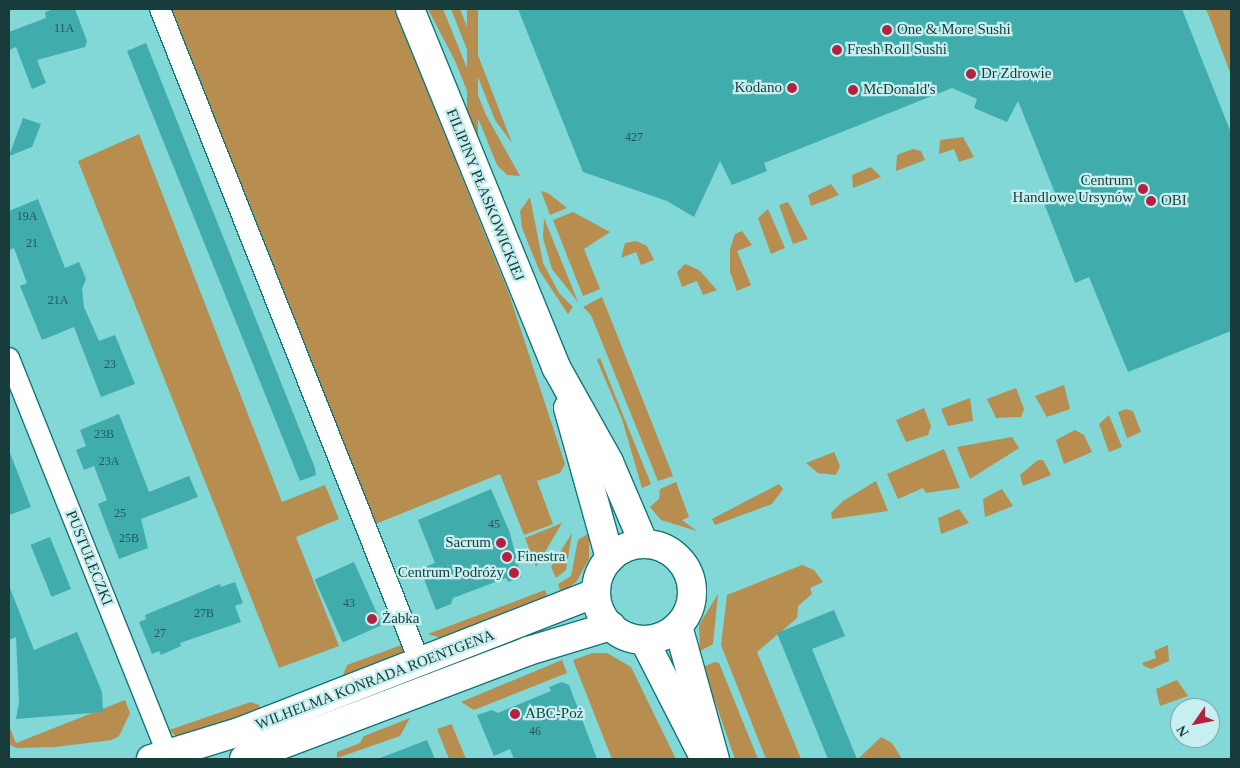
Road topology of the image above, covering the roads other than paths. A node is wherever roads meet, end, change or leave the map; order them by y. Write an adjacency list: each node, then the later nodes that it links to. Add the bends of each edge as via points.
1 (160, 9): 11 (street)
2 (410, 9): 4 (main road, FILIPINY PŁASKOWICKIEJ)
3 (9, 358): 12 (street, PUSTUŁECZKI)
4 (562, 380): 5 (main road, FILIPINY PŁASKOWICKIEJ, via 609,462); 6 (main road, FILIPINY PŁASKOWICKIEJ, via 584,476)
5 (644, 544): 6 (main road, via 626,548); 9 (main road, via 670,551 689,575 692,598)
6 (610, 558): 7 (main road)
7 (596, 593): 8 (main road); 11 (main road, WILHELMA KONRADA ROENTGENA)
8 (611, 626): 10 (main road); 13 (main road, WILHELMA KONRADA ROENTGENA, via 528,651)
9 (678, 626): 10 (main road); 15 (main road)
10 (644, 640): 14 (main road)
11 (420, 662): 12 (main road, WILHELMA KONRADA ROENTGENA)
12 (162, 758)
13 (244, 759)
14 (705, 759)
15 (715, 759)

